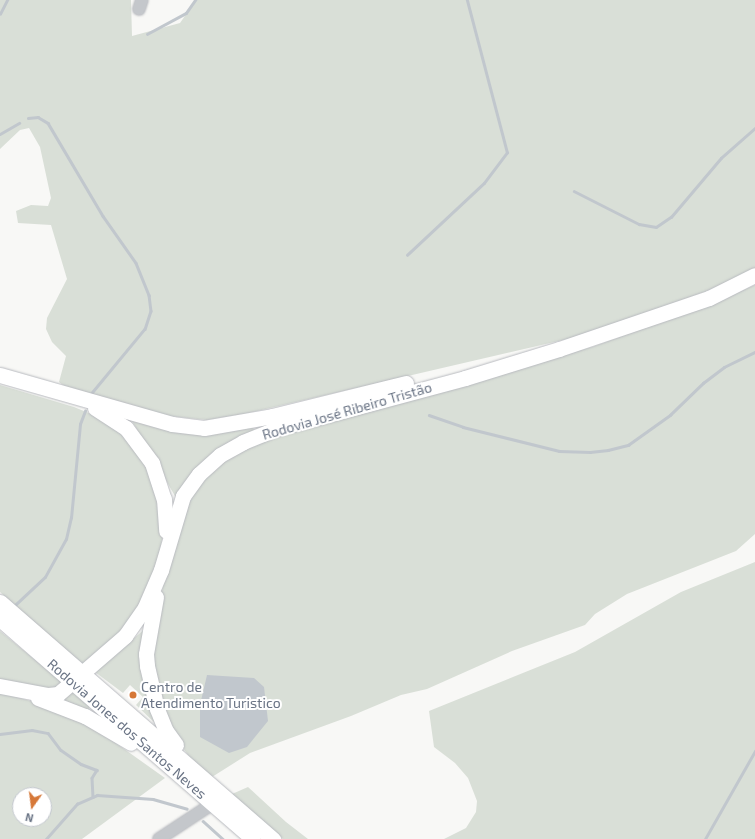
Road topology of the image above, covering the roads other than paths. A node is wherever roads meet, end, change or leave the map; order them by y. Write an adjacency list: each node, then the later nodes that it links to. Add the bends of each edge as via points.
1 (755, 275): 2 (main road, Rodovia José Ribeiro Tristão, via 701,300)
2 (496, 369): 4 (main road, Rodovia José Ribeiro Tristão, via 410,382 258,419 204,428 172,424); 5 (main road, Rodovia José Ribeiro Tristão, via 275,429 220,455 199,474 183,496)
3 (0, 375): 4 (main road, Rodovia José Ribeiro Tristão)
4 (49, 389): 5 (main road, via 107,414 126,428 147,455 157,473 166,512)
5 (162, 565): 8 (main road, Rodovia José Ribeiro Tristão, via 137,621 125,636); 10 (main road, via 146,654 147,666 161,720)
6 (0, 602): 8 (main road, Rodovia Jones dos Santos Neves)
7 (0, 619): 8 (main road, Rodovia Jones dos Santos Neves)
8 (78, 678): 9 (main road, Rodovia José Ribeiro Tristão, via 58,694 48,695); 10 (main road, Rodovia Jones dos Santos Neves); 11 (main road, Rodovia Jones dos Santos Neves)
9 (7, 688): 11 (main road, via 85,716)
10 (191, 766): 15 (main road, Rodovia Jones dos Santos Neves)
11 (176, 773): 12 (main road, Rodovia Jones dos Santos Neves)
12 (212, 804): 13 (street); 14 (main road, Rodovia Jones dos Santos Neves)
13 (159, 839)
14 (253, 839)
15 (273, 839)

